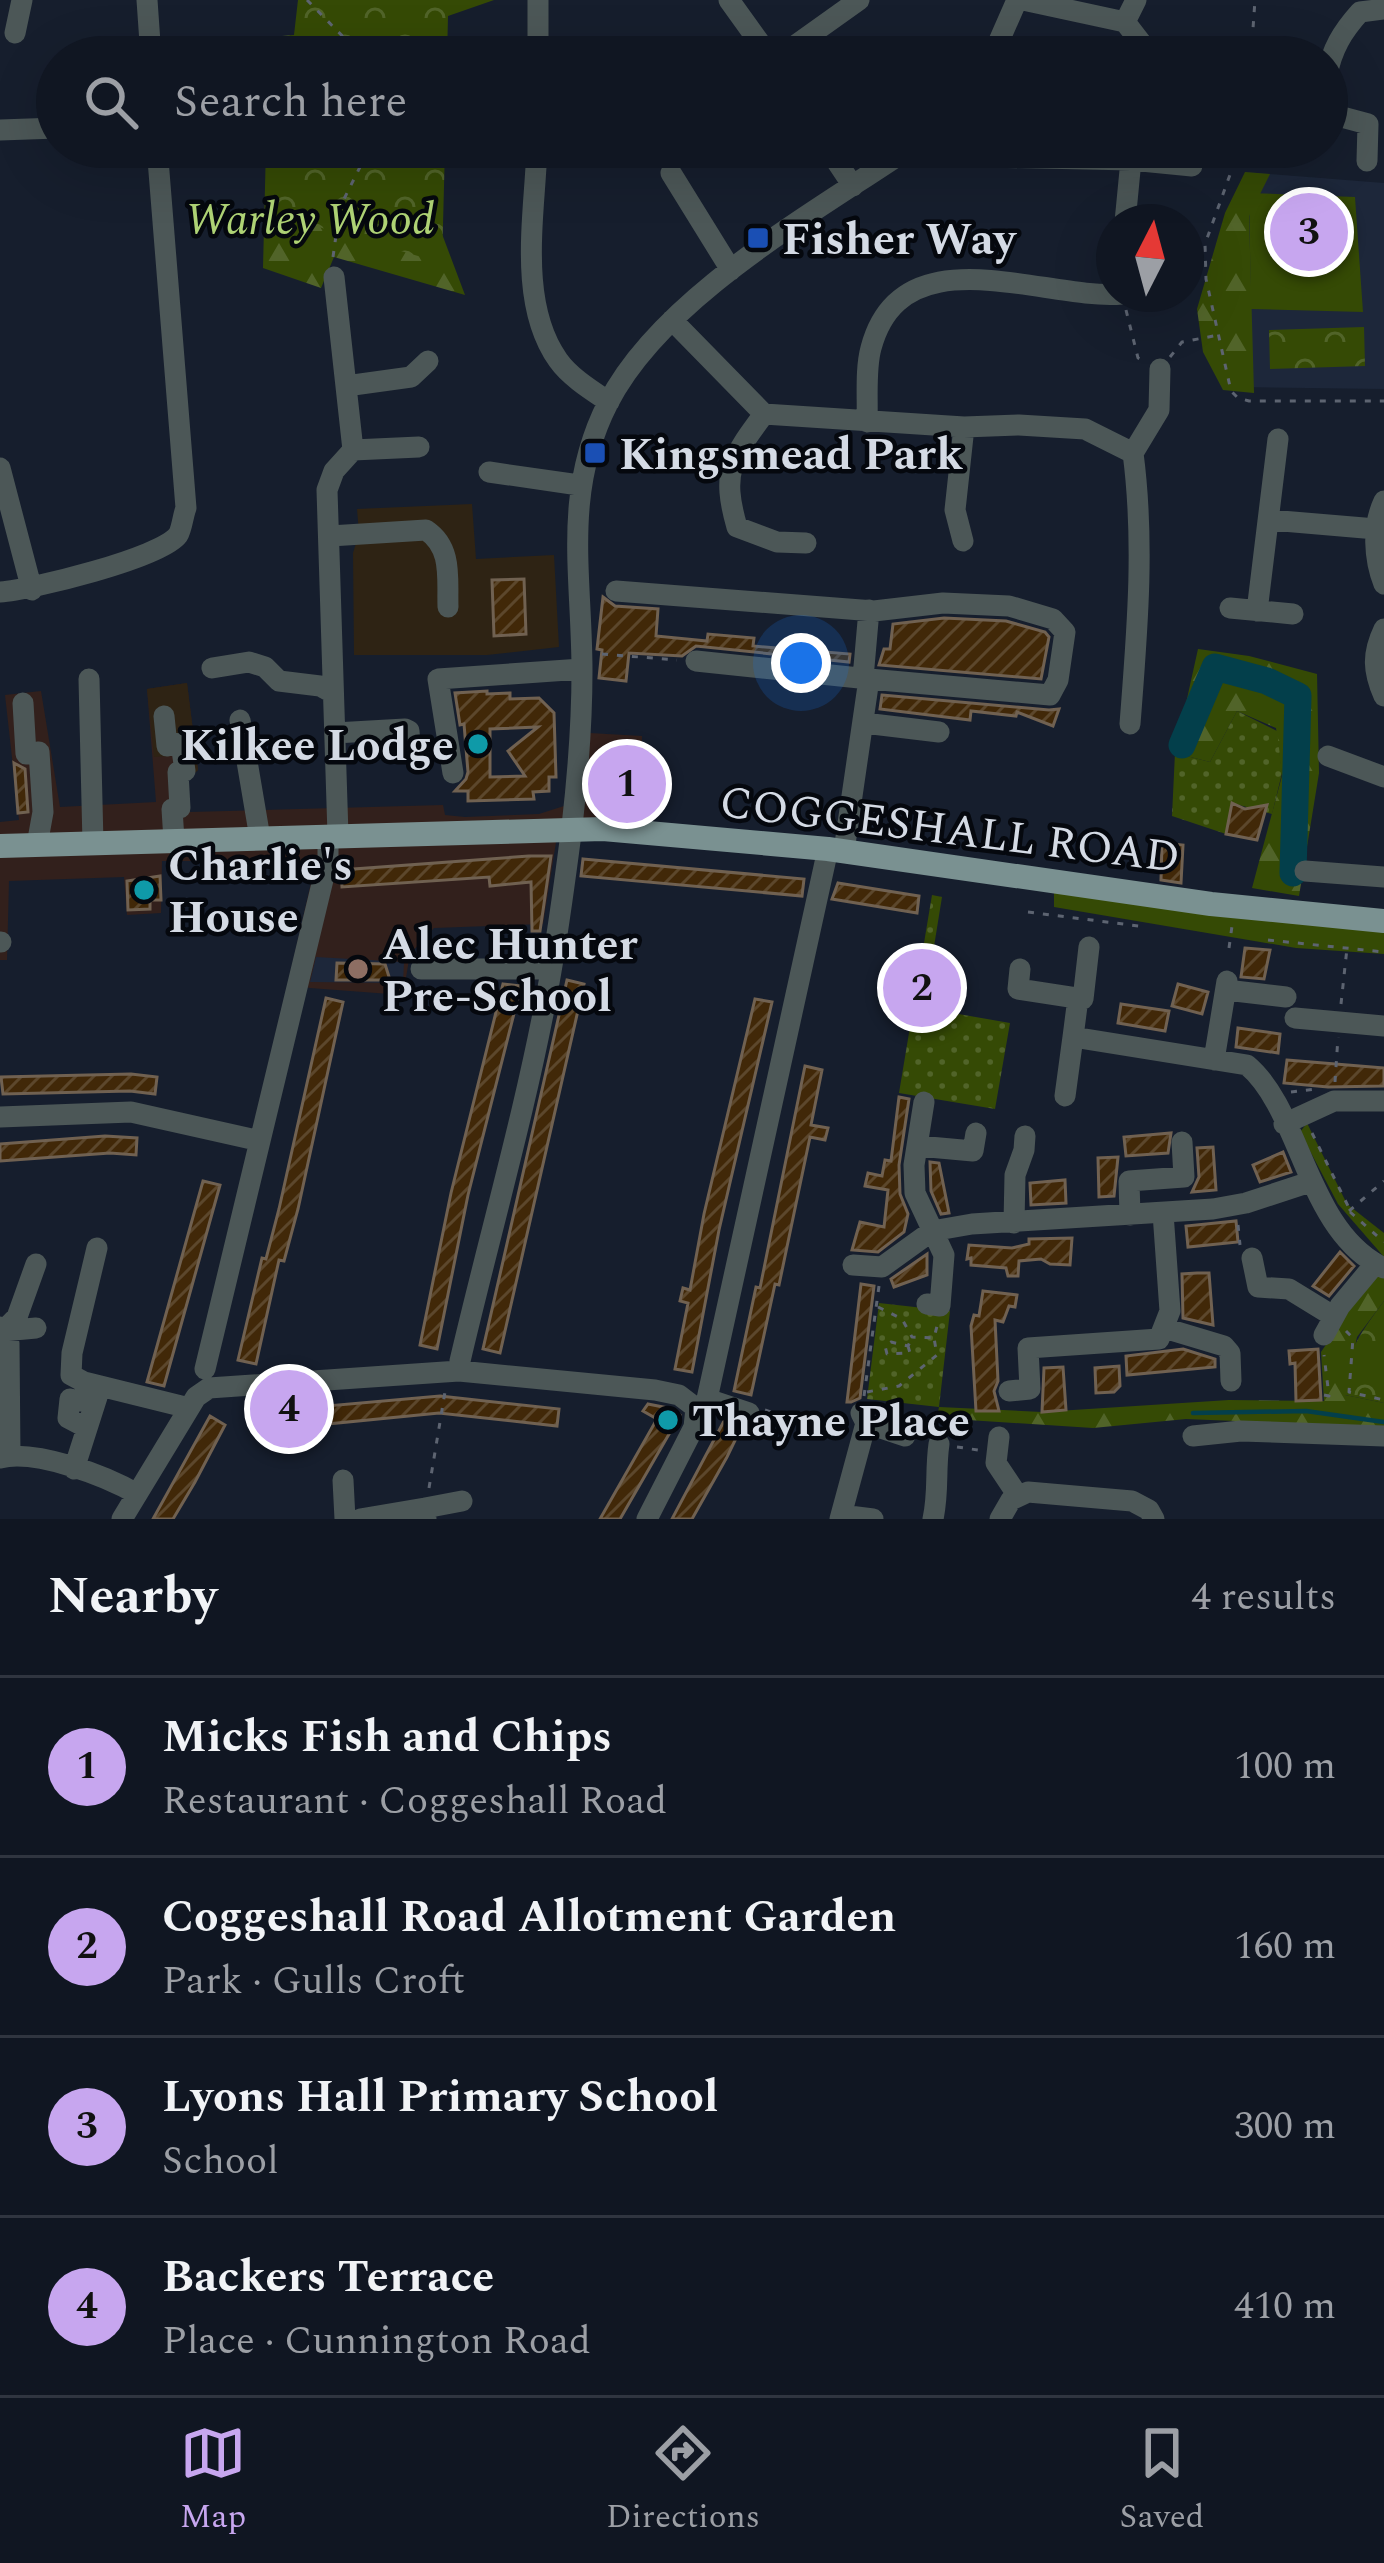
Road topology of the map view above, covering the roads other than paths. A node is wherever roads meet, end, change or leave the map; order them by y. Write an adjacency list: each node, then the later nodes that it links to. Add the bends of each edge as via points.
1 (22, 0): 11 (street)
2 (147, 0): 12 (street)
3 (538, 0): 13 (street)
4 (729, 0): 14 (street)
5 (859, 0): 15 (street)
6 (1020, 0): 10 (street); 16 (street)
7 (1136, 0): 10 (street)
8 (1356, 6): 9 (street); 18 (street)
9 (1384, 9)
10 (1125, 22): 17 (street)
11 (15, 33)
12 (150, 36)
13 (538, 36)
14 (755, 36)
15 (808, 36)
16 (1002, 36)
17 (1136, 36)
18 (1340, 36)
19 (1348, 119): 22 (street, via 1368,124)
20 (36, 129): 21 (street)
21 (0, 130)
22 (1367, 161)
23 (159, 168): 56 (street, via 186,508 178,535 159,549)
24 (537, 168): 38 (street, via 535,300 544,333 559,362)
25 (842, 168): 29 (street)
26 (880, 168): 29 (street)
27 (1130, 168): 30 (street)
28 (671, 173): 31 (street)
29 (854, 186): 31 (street)
30 (1126, 204)
31 (731, 270): 34 (street)
32 (334, 277): 37 (street)
33 (1096, 292): 40 (street, via 940,280 896,302 871,348)
34 (672, 320): 38 (street); 39 (street)
35 (428, 361): 37 (street, via 411,377)
36 (1160, 369): 45 (street, via 1159,410)
37 (346, 386): 44 (street)
38 (609, 402): 48 (street)
39 (764, 414): 40 (street); 54 (street, via 734,454 726,490 737,526)
40 (867, 422): 41 (street)
41 (964, 428): 45 (street, via 1085,429); 53 (street, via 955,510)
42 (1278, 439): 50 (street)
43 (419, 447): 44 (street)
44 (353, 450): 52 (street, via 327,490)
45 (1133, 453): 76 (street, via 1141,588)
46 (0, 467): 56 (street)
47 (489, 472): 48 (street)
48 (579, 485): 65 (street)
49 (1384, 502): 51 (street)
50 (1268, 520): 51 (street); 62 (street)
51 (1376, 529): 55 (street)
52 (330, 536): 59 (street, via 426,530 446,552); 70 (street)
53 (963, 541)
54 (806, 543)
55 (1384, 584)
56 (32, 590): 57 (street)
57 (0, 592)
58 (616, 592): 61 (street)
59 (448, 608)
60 (1230, 608): 62 (street)
61 (869, 610): 68 (street); 68 (street, via 1009,606 1053,619 1065,632 1050,695)
62 (1257, 611): 63 (street)
63 (1293, 614)
64 (1384, 629): 71 (street, via 1374,672)
65 (582, 660): 81 (street, via 438,679); 83 (street)
66 (696, 662): 68 (street)
67 (212, 668): 70 (street, via 249,662 279,681)
68 (866, 679): 75 (street)
69 (88, 680): 87 (street)
70 (333, 693): 78 (street)
71 (1384, 696)
72 (23, 703): 88 (street, via 26,754 39,752)
73 (164, 716): 86 (street, via 167,746 182,743 185,771 178,772 180,808 172,809)
74 (240, 720): 85 (street)
75 (864, 723): 77 (street); 90 (street)
76 (1130, 724)
77 (939, 732)
78 (335, 733): 79 (street, via 405,729); 84 (street)
79 (410, 743)
80 (1328, 756): 82 (street)
81 (453, 773)
82 (1384, 777)
83 (572, 827): 84 (main road, COGGESHALL ROAD); 90 (main road, COGGESHALL ROAD); 97 (street)
84 (333, 835): 85 (main road, COGGESHALL ROAD); 109 (street)
85 (260, 838): 86 (main road, COGGESHALL ROAD)
86 (174, 840): 87 (main road, COGGESHALL ROAD)
87 (93, 843): 88 (main road, COGGESHALL ROAD)
88 (37, 845): 89 (main road, COGGESHALL ROAD)
89 (0, 846)
90 (836, 850): 93 (main road, COGGESHALL ROAD); 131 (street)
91 (1305, 872): 92 (street)
92 (1384, 878)
93 (1384, 921)
94 (1089, 947): 98 (street)
95 (421, 969): 97 (street)
96 (1020, 969): 98 (street, via 1018,989)
97 (551, 970): 126 (street)
98 (1078, 998): 100 (street)
99 (1384, 1026): 101 (street, via 1339,1023 1226,986)
100 (1072, 1037): 101 (street); 102 (street)
101 (1214, 1060): 105 (street, via 1247,1065 1272,1097)
102 (1065, 1096)
103 (1384, 1101): 105 (street)
104 (924, 1102): 111 (street)
105 (1311, 1112): 112 (street)
106 (0, 1117): 109 (street, via 130,1112)
107 (976, 1133): 111 (street, via 973,1151)
108 (1024, 1136): 115 (street)
109 (260, 1141): 127 (street)
110 (1182, 1142): 114 (street, via 1184,1178 1129,1180)
111 (917, 1146): 116 (street, via 915,1193)
112 (1310, 1181): 113 (street, via 1235,1205); 121 (street, via 1352,1246)
113 (1163, 1213): 114 (street); 124 (street, via 1170,1311)
114 (1130, 1215): 115 (street)
115 (1014, 1223): 116 (street)
116 (932, 1231): 120 (street, via 882,1267); 122 (street, via 945,1270)
117 (97, 1249): 132 (street, via 71,1375)
118 (1246, 1253): 121 (street, via 1258,1287 1288,1289 1328,1326)
119 (36, 1264): 125 (street, via 17,1317)
120 (853, 1265)
121 (1380, 1266)
122 (932, 1312)
123 (37, 1328): 125 (street)
124 (1164, 1328): 128 (street, via 1224,1346); 129 (street, via 1160,1339 1028,1348 1030,1389)
125 (2, 1329): 139 (street, via 9,1343)
126 (453, 1366): 127 (street); 131 (street)
127 (207, 1378): 132 (street)
128 (1231, 1382)
129 (1009, 1391)
130 (96, 1400): 140 (street)
131 (702, 1403): 133 (street); 150 (street)
132 (189, 1408): 142 (street)
133 (758, 1412)
134 (905, 1436): 146 (street, via 863,1418)
135 (1192, 1436): 136 (street)
136 (1384, 1436)
137 (939, 1444): 152 (street)
138 (998, 1445): 143 (street, via 996,1463)
139 (5, 1457): 140 (street)
140 (74, 1468): 142 (street)
141 (343, 1480): 148 (street)
142 (137, 1495): 147 (street)
143 (1018, 1496): 153 (street); 154 (street, via 1132,1501)
144 (462, 1502): 145 (street)
145 (426, 1513): 149 (street)
146 (840, 1517): 151 (street)
147 (122, 1519)
148 (346, 1519)
149 (360, 1519)
150 (647, 1519)
151 (873, 1519)
152 (934, 1519)
153 (1000, 1519)
154 (1154, 1519)

